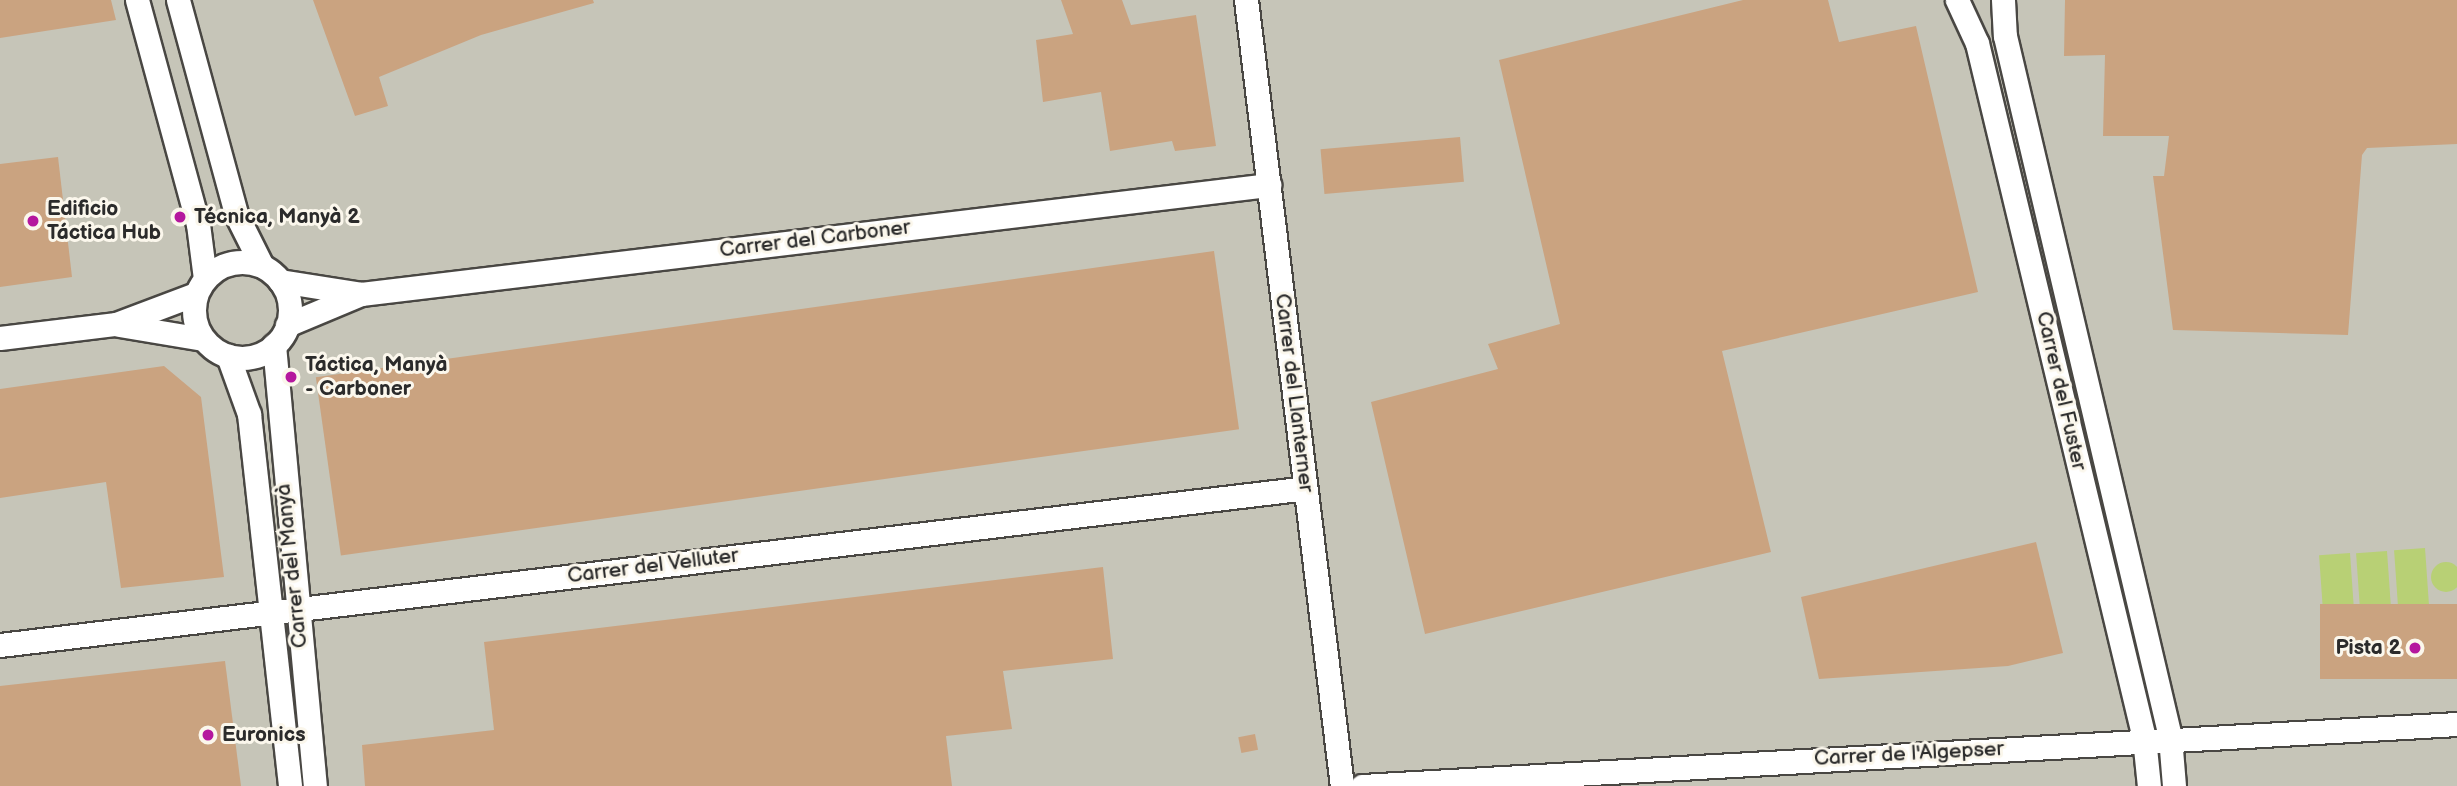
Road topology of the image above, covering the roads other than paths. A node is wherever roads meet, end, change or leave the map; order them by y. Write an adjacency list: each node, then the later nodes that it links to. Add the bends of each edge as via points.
1 (137, 0): 9 (street, via 198,225)
2 (178, 0): 7 (street, via 236,214)
3 (1247, 0): 6 (street, Carrer del Llanterner)
4 (1957, 0): 23 (street, Carrer del Fuster, via 1978,43)
5 (2003, 0): 22 (street, Carrer del Fuster, via 2005,36)
6 (1269, 185): 10 (street, Carrer del Carboner); 17 (street, Carrer del Llanterner)
7 (262, 266): 8 (street); 9 (street, via 231,262)
8 (280, 281): 10 (street, Carrer del Carboner); 12 (street, via 288,295)
9 (201, 286): 11 (street); 14 (street, via 194,317)
10 (361, 293): 12 (street, Carrer del Carboner)
11 (116, 324): 13 (street); 14 (street)
12 (287, 325): 15 (street)
13 (0, 338)
14 (203, 339): 16 (street)
15 (274, 345): 16 (street, via 244,358); 18 (street, Carrer del Manyà)
16 (228, 356): 19 (street, Carrer del Manyà, via 249,414)
17 (1306, 488): 18 (street, Carrer del Velluter); 26 (street, Carrer del Llanterner)
18 (297, 609): 19 (street, Carrer del Velluter); 25 (street, Carrer del Manyà)
19 (271, 612): 20 (street, Carrer del Velluter); 24 (street, Carrer del Manyà)
20 (0, 645)
21 (2457, 724): 22 (street, Carrer de l'Algepser)
22 (2170, 737): 23 (street, Carrer de l'Algepser); 29 (street, Carrer del Fuster)
23 (2144, 738): 27 (street, Carrer de l'Algepser); 28 (street, Carrer del Fuster)
24 (289, 786)
25 (315, 786)
26 (1342, 786)
27 (1362, 786)
28 (2149, 786)
29 (2174, 786)

